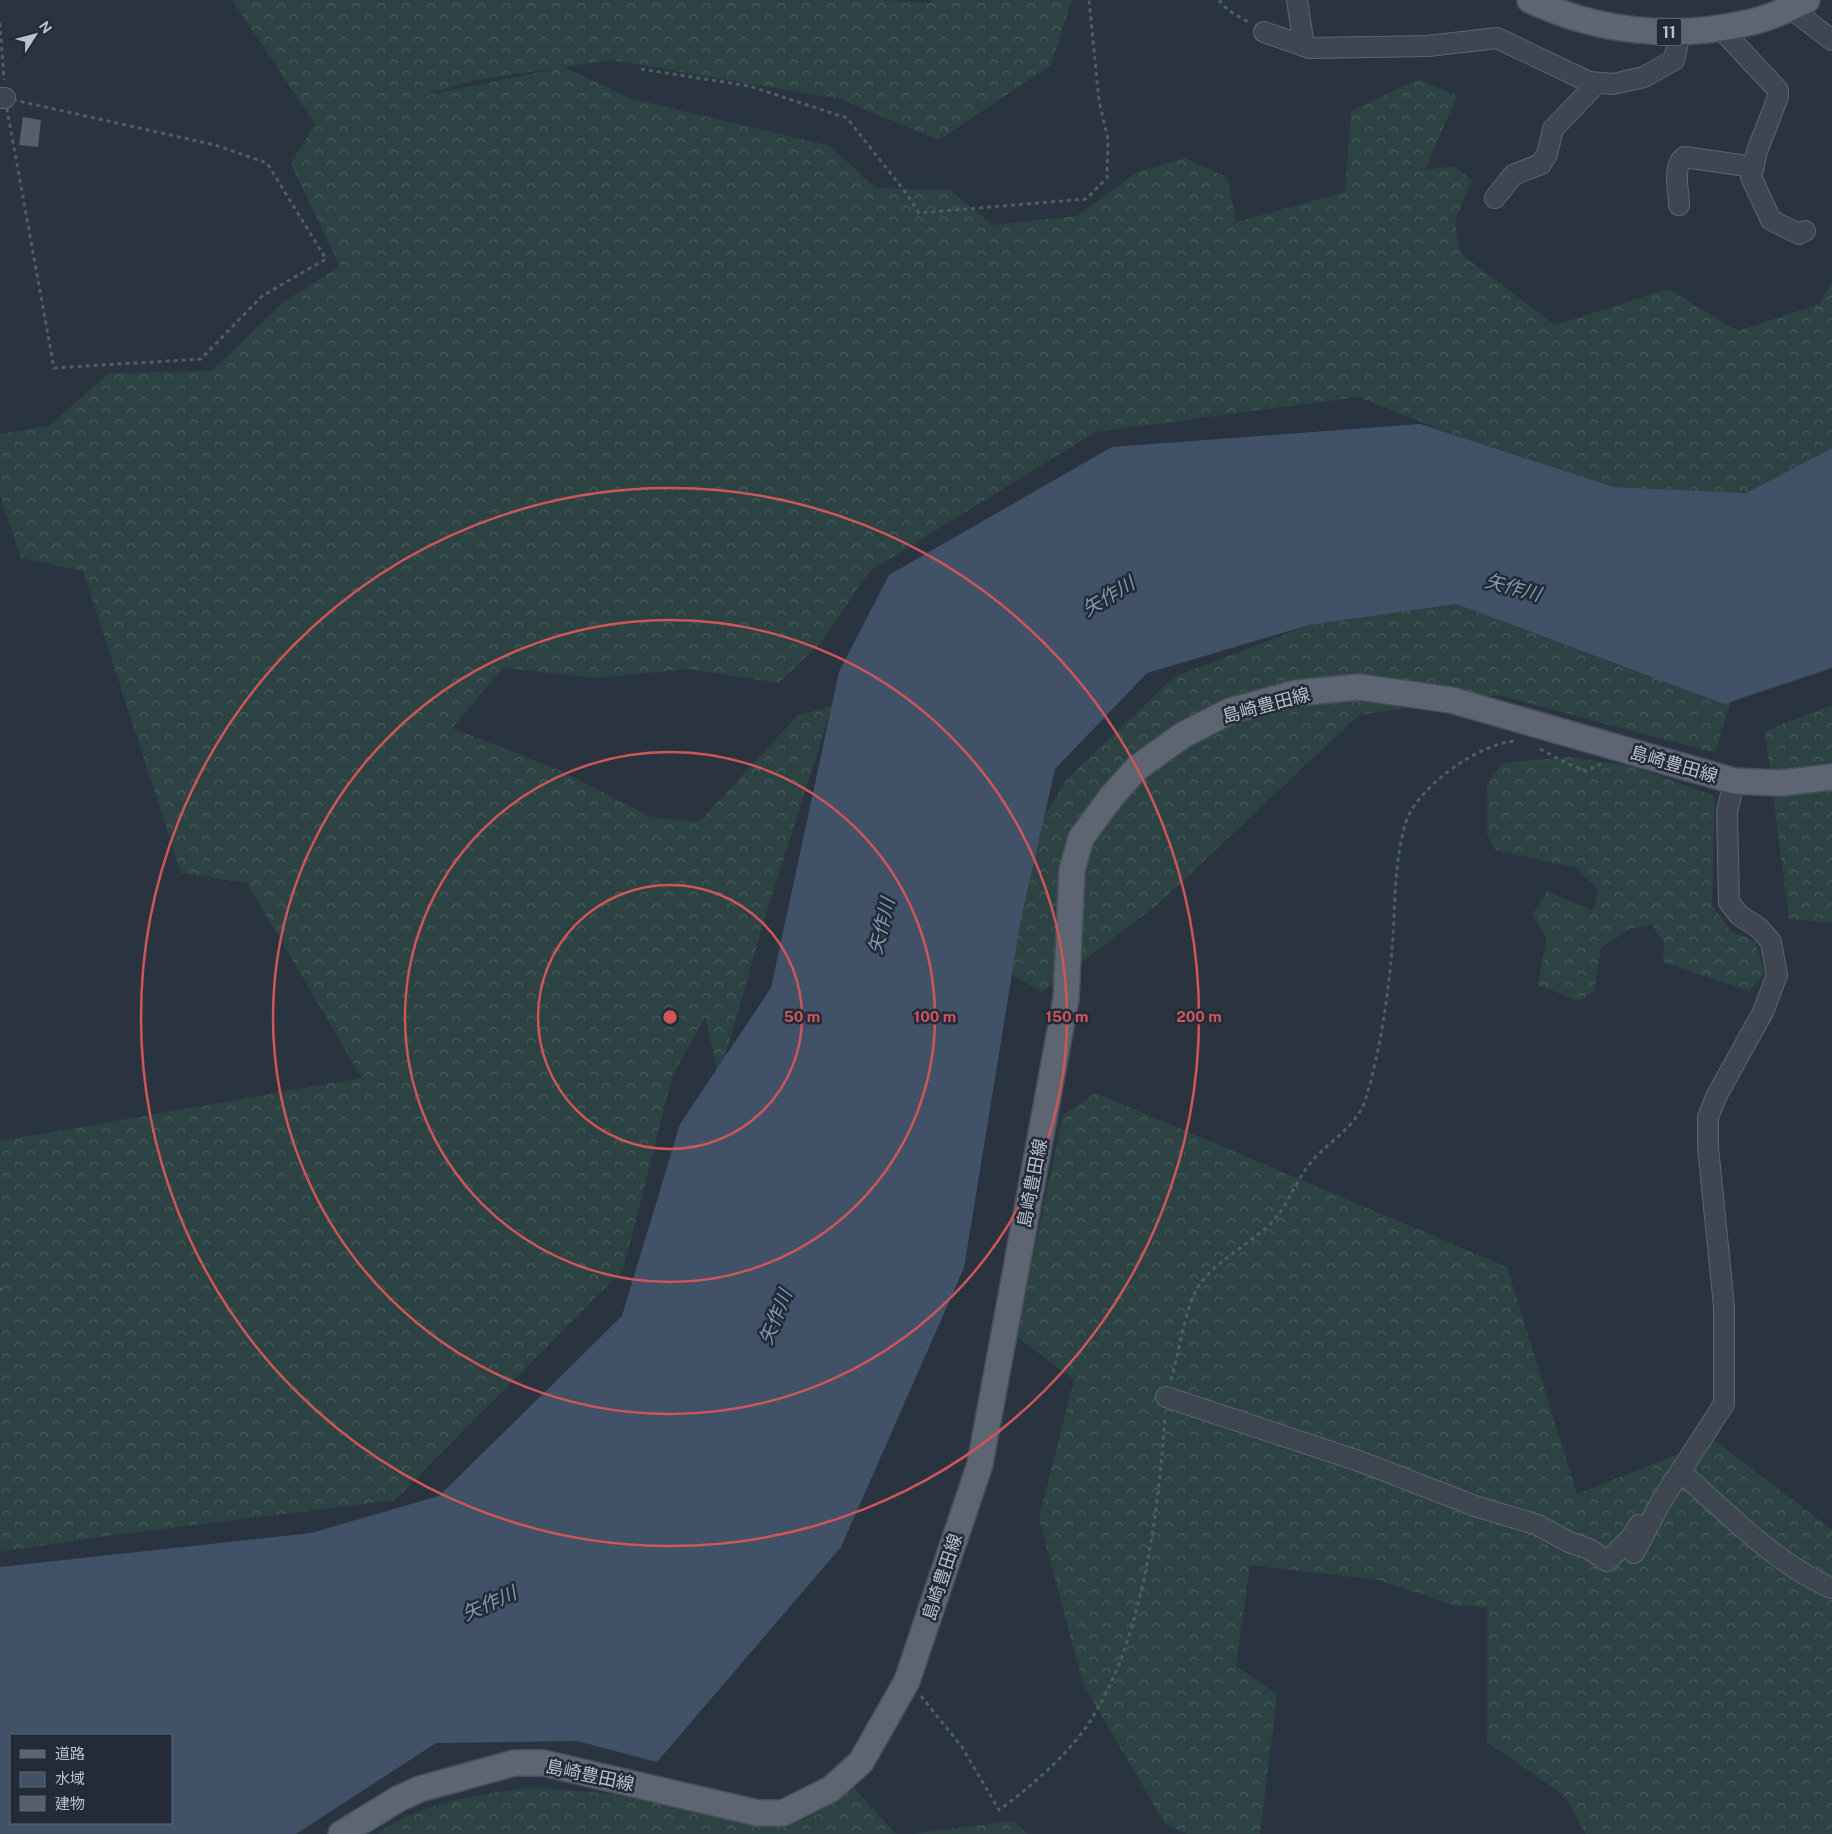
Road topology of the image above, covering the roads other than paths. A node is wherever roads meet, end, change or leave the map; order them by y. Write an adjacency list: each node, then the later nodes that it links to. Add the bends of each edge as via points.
1 (1297, 0): 8 (street)
2 (1530, 0): 6 (main road, 11, via 1580,20 1616,28)
3 (1799, 4): 4 (main road, 11, via 1760,20); 7 (street)
4 (1720, 28): 6 (main road, 11); 10 (street, via 1778,90)
5 (1264, 32): 8 (street)
6 (1680, 33): 9 (street, via 1674,60 1644,77 1613,84)
7 (1832, 40)
8 (1304, 46): 9 (street, via 1428,46 1497,38)
9 (1597, 83): 11 (street, via 1553,129 1541,164 1513,175)
10 (1754, 168): 12 (street, via 1684,157 1678,162 1677,170); 13 (street, via 1751,177 1771,220 1799,234)
11 (1495, 198)
12 (1679, 205)
13 (1805, 231)
14 (1832, 777): 15 (main road, 島崎豊田線, via 1782,782)
15 (1734, 781): 17 (street, via 1727,812 1729,902 1739,916 1759,928 1771,942 1777,975 1763,1012 1708,1117 1708,1147 1724,1306 1724,1404 1662,1500); 19 (main road, 島崎豊田線, via 1451,700 1359,687 1296,693 1230,712 1183,735 1137,768 1081,838 1072,870 1066,999 980,1464 907,1681 861,1762 831,1789 783,1813 758,1813 543,1763 514,1763 420,1788)
16 (1166, 1397): 18 (street, via 1359,1461 1475,1506 1538,1524 1608,1562 1631,1538 1649,1510 1681,1472 1771,1551 1813,1581)
17 (1634, 1553)
18 (1832, 1588)
19 (341, 1834)

